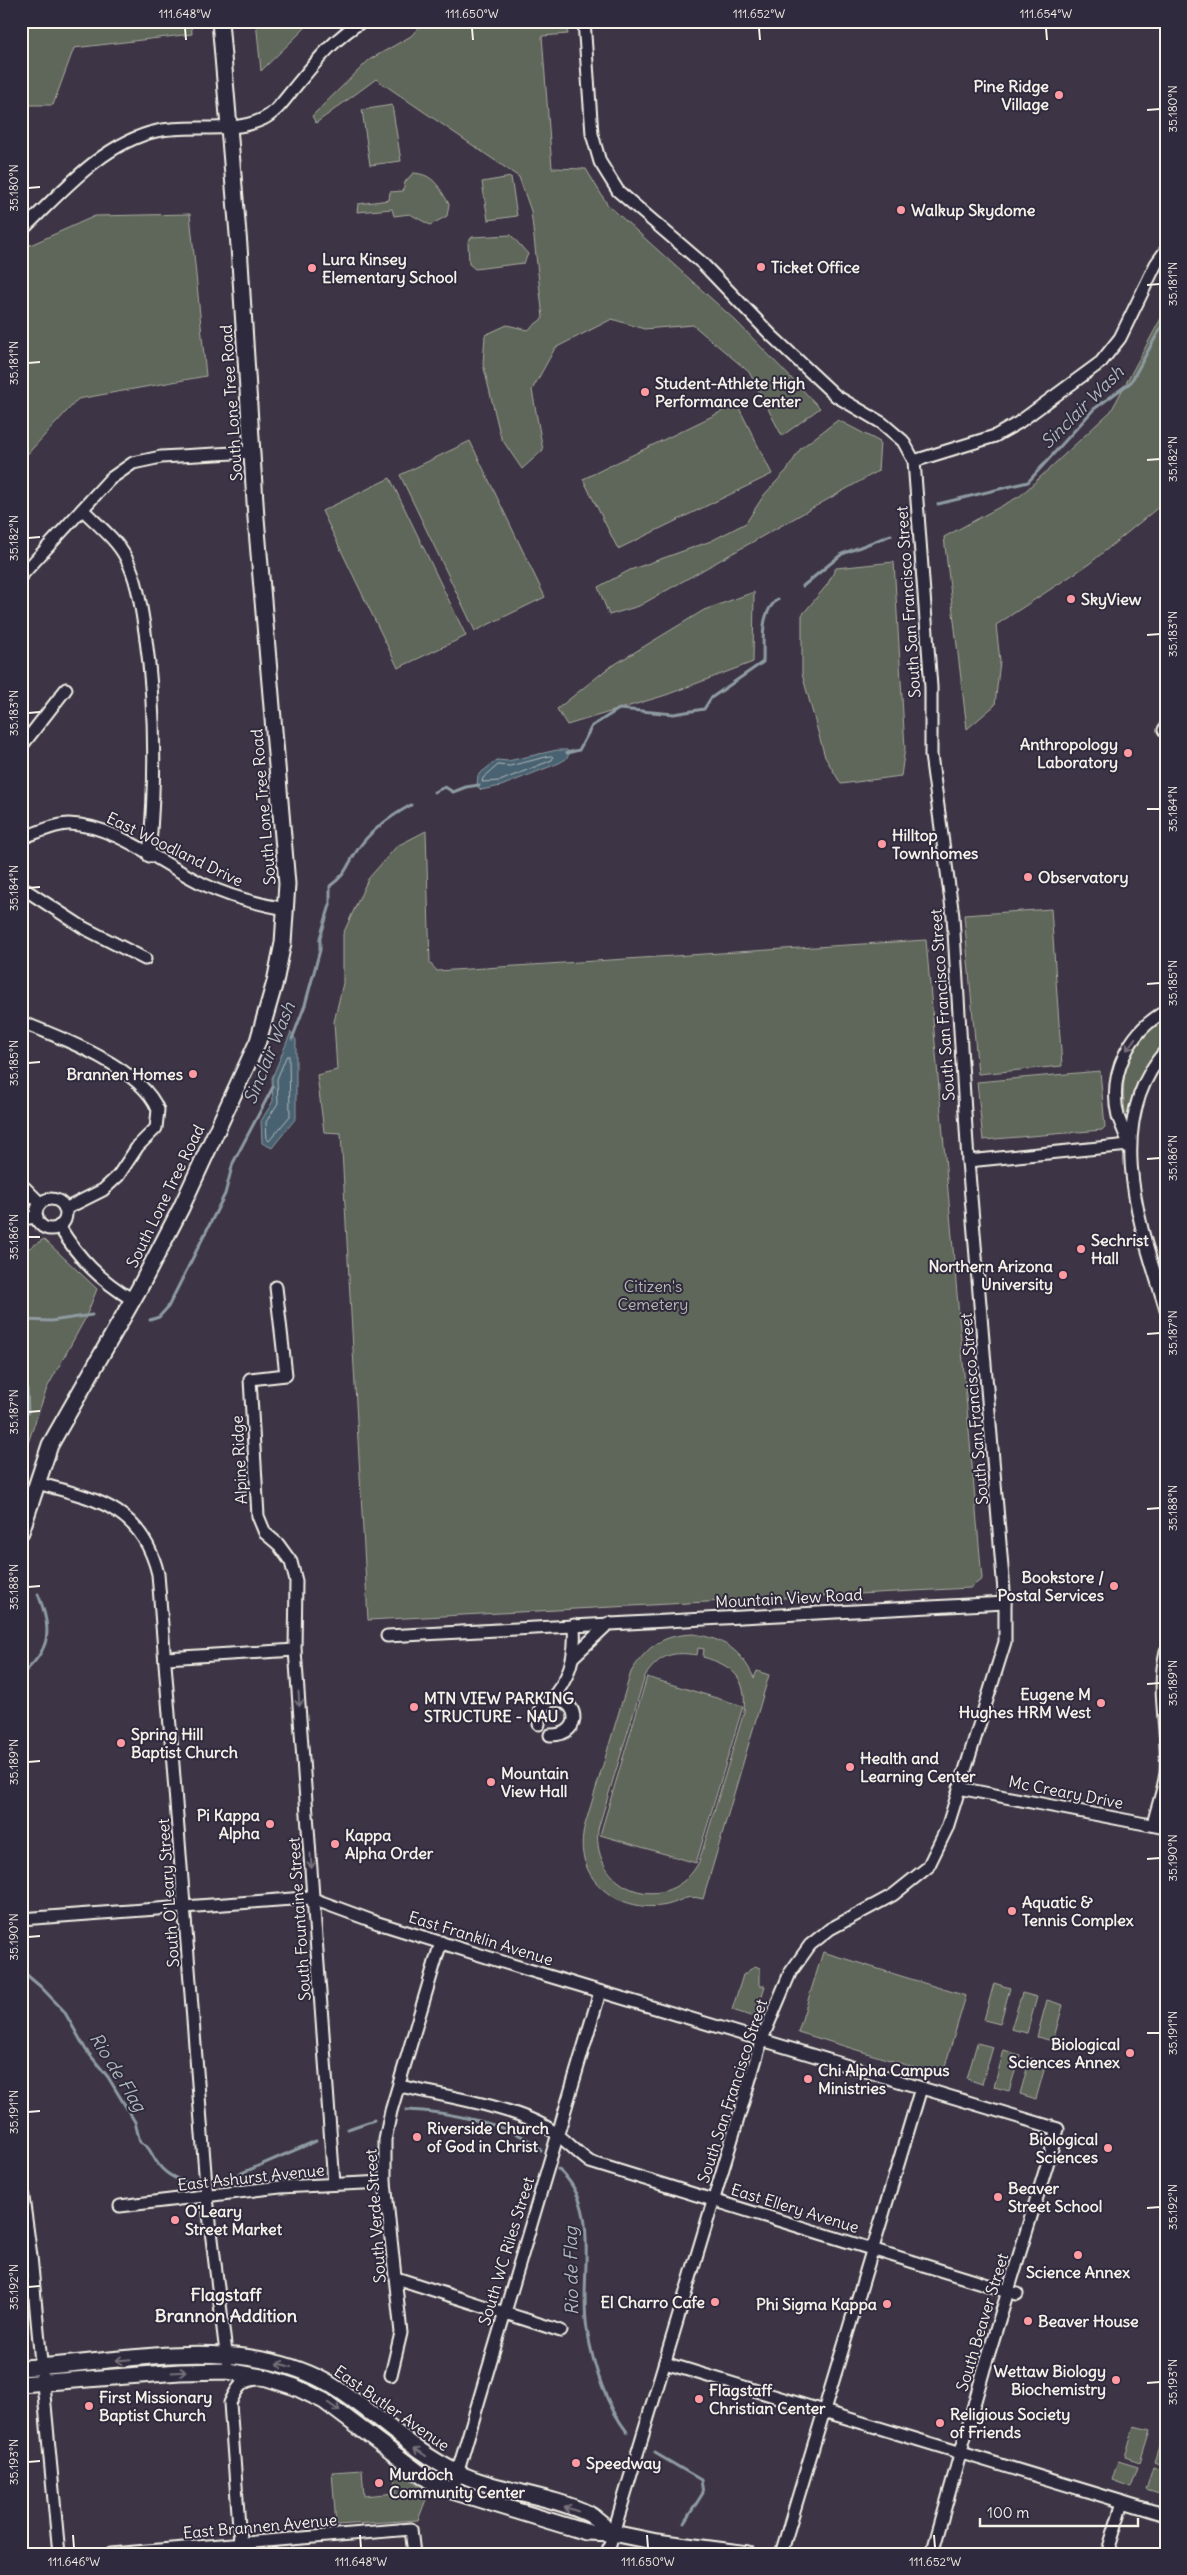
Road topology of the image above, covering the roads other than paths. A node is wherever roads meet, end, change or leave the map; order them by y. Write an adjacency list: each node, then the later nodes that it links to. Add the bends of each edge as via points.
1 (220, 21): 4 (main road, South Lone Tree Road)
2 (363, 21): 4 (street, via 329,47 269,116)
3 (584, 21): 8 (street, South San Francisco Street, via 592,134 600,162 618,192 702,263 772,336 836,396 882,423 903,441)
4 (229, 126): 5 (street, via 158,131 129,140 85,172); 7 (main road, South Lone Tree Road)
5 (21, 231)
6 (1166, 250): 8 (street, via 1120,338 1101,362 1000,434)
7 (252, 452): 9 (street, via 161,457 133,463 110,479); 16 (main road, South Lone Tree Road, via 287,884)
8 (914, 462): 22 (street, South San Francisco Street, via 931,687 931,756 953,916)
9 (83, 510): 10 (street); 14 (street, via 126,556 135,578 153,697 156,745)
10 (21, 576)
11 (66, 689): 12 (street)
12 (21, 746)
13 (21, 838): 14 (street, East Woodland Drive, via 66,824 84,826 110,832)
14 (150, 856): 16 (street, East Woodland Drive, via 231,896)
15 (21, 887): 17 (street, via 84,928)
16 (286, 909): 30 (main road, South Lone Tree Road, via 275,982 258,1041 181,1208)
17 (145, 959)
18 (1166, 1010): 21 (street, one-way to 21, via 1151,1019 1130,1044 1119,1064 1116,1080 1118,1115)
19 (21, 1022): 25 (street, via 58,1036 117,1069 138,1084 158,1110 156,1128 138,1146 118,1176 103,1190)
20 (1166, 1050): 21 (street, via 1144,1084)
21 (1129, 1145): 22 (street); 31 (street, via 1140,1222)
22 (968, 1161): 34 (street, South San Francisco Street)
23 (21, 1184): 24 (street)
24 (40, 1204): 25 (street, via 56,1200); 26 (street)
25 (65, 1209): 28 (street, via 65,1221)
26 (37, 1217): 27 (street); 28 (street, via 43,1227 52,1229)
27 (21, 1219)
28 (59, 1226): 30 (street, via 86,1266)
29 (276, 1287): 38 (street, Alpine Ridge, via 286,1375 250,1379 258,1516 265,1533 291,1562 296,1581)
30 (133, 1300): 32 (main road, South Lone Tree Road, via 50,1445)
31 (1166, 1310)
32 (37, 1483): 33 (main road, South Lone Tree Road); 41 (street, South O'Leary Street, via 98,1501 128,1518 144,1535 158,1574)
33 (21, 1532)
34 (1005, 1603): 35 (street, Mountain View Road); 47 (street, South San Francisco Street, via 1004,1642)
35 (609, 1623): 36 (street, Mountain View Road); 40 (street)
36 (574, 1625): 37 (street, Mountain View Road); 40 (street)
37 (387, 1636)
38 (296, 1650): 41 (street); 50 (street, South Fountaine Street, one-way to 50)
39 (1166, 1651): 48 (street, via 1162,1678 1166,1772)
40 (573, 1657): 42 (street)
41 (166, 1658): 51 (street, South O'Leary Street)
42 (562, 1687): 43 (street); 44 (street)
43 (549, 1701): 44 (street, via 561,1700); 45 (street, via 539,1710)
44 (569, 1705): 46 (street, via 574,1716 571,1728 561,1735)
45 (539, 1724)
46 (550, 1735)
47 (960, 1788): 48 (street, Mc Creary Drive); 55 (street, South San Francisco Street, via 947,1828 928,1867 893,1895 830,1929 810,1945 790,1974)
48 (1153, 1825): 49 (street, Mc Creary Drive)
49 (1166, 1828)
50 (313, 1899): 51 (street, East Franklin Avenue); 53 (street, East Franklin Avenue); 62 (street, South Fountaine Street)
51 (185, 1907): 52 (street, East Franklin Avenue); 63 (street, South O'Leary Street)
52 (21, 1919)
53 (441, 1942): 54 (street, East Franklin Avenue); 56 (street, South Verde Street)
54 (600, 1992): 55 (street, East Franklin Avenue); 59 (street, South WC Riles Street)
55 (762, 2039): 57 (street, East Franklin Avenue); 64 (street, South San Francisco Street)
56 (400, 2086): 59 (street, East Ellery Avenue, via 515,2114); 60 (street, South Verde Street, via 385,2140)
57 (922, 2088): 58 (street, East Franklin Avenue); 66 (street)
58 (1058, 2129): 68 (street, South Beaver Street)
59 (558, 2135): 64 (street, East Ellery Avenue, via 590,2162); 69 (street, South WC Riles Street)
60 (385, 2182): 62 (street, East Ashurst Avenue); 67 (street, South Verde Street)
61 (21, 2183): 73 (street)
62 (334, 2184): 63 (street, East Ashurst Avenue)
63 (207, 2198): 65 (street, East Ashurst Avenue); 71 (street, South O'Leary Street)
64 (715, 2200): 66 (street, East Ellery Avenue); 72 (street, South San Francisco Street)
65 (120, 2206)
66 (874, 2248): 68 (street, East Ellery Avenue); 80 (street)
67 (396, 2278): 69 (street); 76 (street, South Verde Street, via 401,2333)
68 (1013, 2293): 81 (street, South Beaver Street)
69 (505, 2313): 70 (street); 82 (street, South WC Riles Street)
70 (561, 2331)
71 (226, 2354): 73 (main road, East Butler Avenue, one-way to 73); 75 (street, South O'Leary Street); 82 (main road, East Butler Avenue, one-way to 71, via 416,2449 359,2402 325,2382 289,2366)
72 (665, 2363): 80 (street); 86 (street, South San Francisco Street)
73 (42, 2367): 74 (main road, East Butler Avenue); 78 (street)
74 (21, 2368)
75 (228, 2371): 77 (main road, East Butler Avenue); 78 (main road, East Butler Avenue, one-way to 75)
76 (391, 2375)
77 (267, 2378): 83 (main road, East Butler Avenue, one-way to 83, via 324,2400 429,2480); 87 (street, via 240,2384 230,2403)
78 (43, 2382): 79 (main road, East Butler Avenue); 88 (street)
79 (21, 2384)
80 (825, 2410): 81 (street); 93 (street)
81 (960, 2452): 84 (street); 94 (street, South Beaver Street)
82 (457, 2473): 83 (street, South WC Riles Street); 86 (main road, East Butler Avenue, one-way to 82, via 590,2514)
83 (452, 2491): 86 (main road, East Butler Avenue, via 586,2532)
84 (1123, 2502): 85 (street); 95 (street)
85 (1166, 2515)
86 (613, 2533): 91 (street, South San Francisco Street); 92 (main road, East Butler Avenue)
87 (240, 2549): 89 (street, East Brannen Avenue); 90 (street, East Brannen Avenue, via 411,2530)
88 (59, 2554)
89 (111, 2554)
90 (414, 2554)
91 (607, 2554)
92 (748, 2554)
93 (781, 2554)
94 (932, 2554)
95 (1107, 2554)

